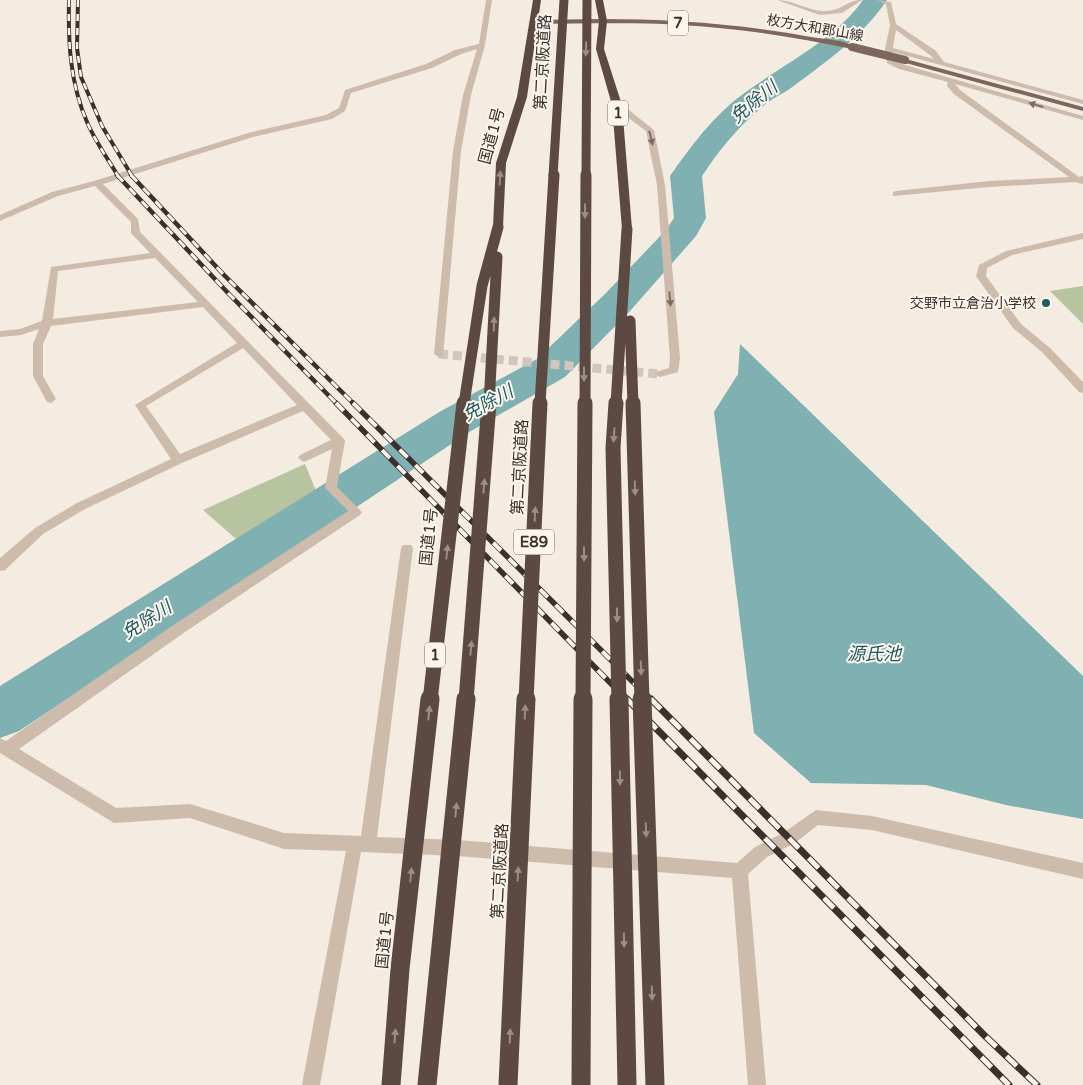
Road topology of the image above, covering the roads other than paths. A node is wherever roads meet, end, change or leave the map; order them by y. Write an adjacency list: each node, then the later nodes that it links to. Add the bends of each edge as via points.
1 (489, 0): 12 (street)
2 (537, 0): 10 (highway, 国道1号 / 1)
3 (564, 0): 51 (highway, 第二京阪道路 / E89, one-way to 3, bridge, via 541,385)
4 (587, 0): 52 (highway, one-way to 52, bridge)
5 (599, 0): 9 (highway, 1)
6 (780, 0): 7 (street, via 820,13 840,12)
7 (859, 0)
8 (880, 0): 11 (street, via 889,3)
9 (603, 21): 10 (main road, 枚方大和郡山線 / 7); 17 (highway, 1, via 600,49); 18 (main road, 枚方大和郡山線 / 7, bridge, via 700,25 821,41 905,60)
10 (534, 22): 24 (highway, 国道1号 / 1, one-way to 10, via 501,163 522,97)
11 (893, 25): 13 (street); 14 (street, via 933,53)
12 (482, 45): 21 (street, via 348,92 342,109 329,117 251,135); 32 (street, via 467,95 457,151)
13 (889, 49): 14 (street); 15 (street, via 890,61)
14 (942, 64): 16 (street)
15 (952, 80): 19 (street, one-way to 15); 20 (street, via 951,86 957,92)
16 (1083, 102)
17 (617, 105): 25 (highway, 1); 33 (street, one-way to 33, via 650,130 661,185 675,358 674,370)
18 (1083, 109)
19 (1083, 118)
20 (1082, 181): 22 (street, via 990,184)
21 (97, 183): 23 (street, via 55,194); 27 (street, via 134,222 136,233)
22 (896, 194)
23 (0, 218)
24 (498, 227): 48 (highway, 国道1号 / 1, one-way to 24, bridge, via 400,969 466,383 482,286); 49 (highway, one-way to 24, bridge, via 463,744 492,381)
25 (627, 229): 53 (highway, one-way to 53, bridge, via 613,448); 54 (highway, 1, one-way to 54, bridge)
26 (1083, 236): 34 (street, via 1009,253 982,267 981,276 1017,326 1046,350)
27 (157, 255): 28 (street); 29 (street, via 54,270)
28 (205, 304): 29 (street); 31 (street)
29 (47, 323): 30 (street, via 21,332); 35 (street, via 38,344 38,376)
30 (0, 334)
31 (244, 343): 36 (street); 39 (street, via 140,405)
32 (439, 354)
33 (660, 374)
34 (1083, 389)
35 (51, 399)
36 (305, 406): 37 (street); 39 (street)
37 (340, 441): 38 (street); 42 (street, via 336,492 356,512 244,583)
38 (304, 458)
39 (178, 460): 41 (street, via 72,511 39,531)
40 (407, 548): 43 (street)
41 (0, 566)
42 (4, 747): 43 (street, via 114,816 190,811 284,841)
43 (361, 844): 44 (street); 47 (street)
44 (456, 848): 45 (street); 50 (street)
45 (740, 871): 46 (street, via 761,852 789,838 816,817 872,823); 55 (street)
46 (1083, 871)
47 (311, 1085)
48 (391, 1085)
49 (427, 1085)
50 (436, 1085)
51 (508, 1085)
52 (581, 1085)
53 (627, 1085)
54 (655, 1085)
55 (757, 1085)

